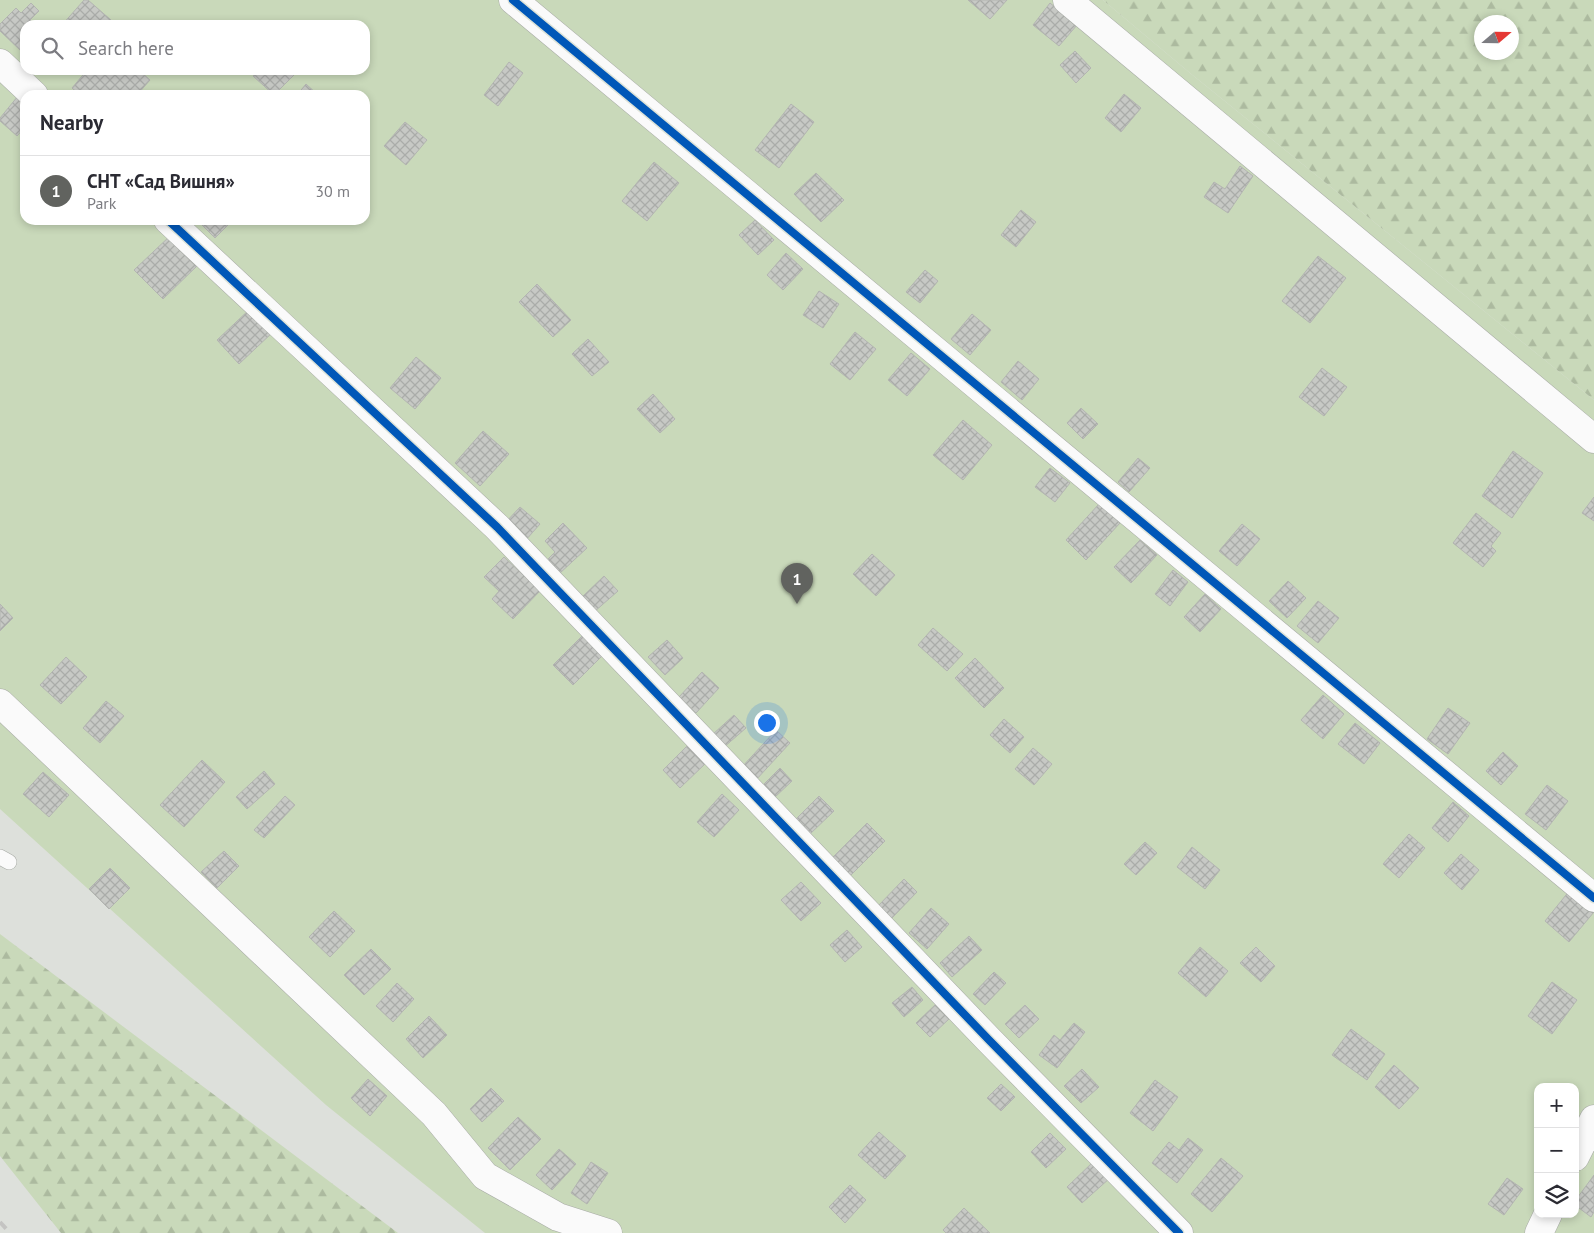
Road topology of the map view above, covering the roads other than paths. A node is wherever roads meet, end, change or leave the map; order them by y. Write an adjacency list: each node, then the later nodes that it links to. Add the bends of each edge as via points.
1 (513, 0): 8 (street)
2 (1067, 0): 6 (street)
3 (0, 63): 4 (street)
4 (29, 90)
5 (173, 225): 13 (street, via 497,527 989,1040)
6 (1594, 439)
7 (0, 703): 12 (street, via 434,1114 485,1176 558,1217)
8 (1594, 898)
9 (1594, 1119): 10 (street)
10 (1579, 1149)
11 (1546, 1218): 14 (street)
12 (608, 1233)
13 (1179, 1233)
14 (1539, 1233)

